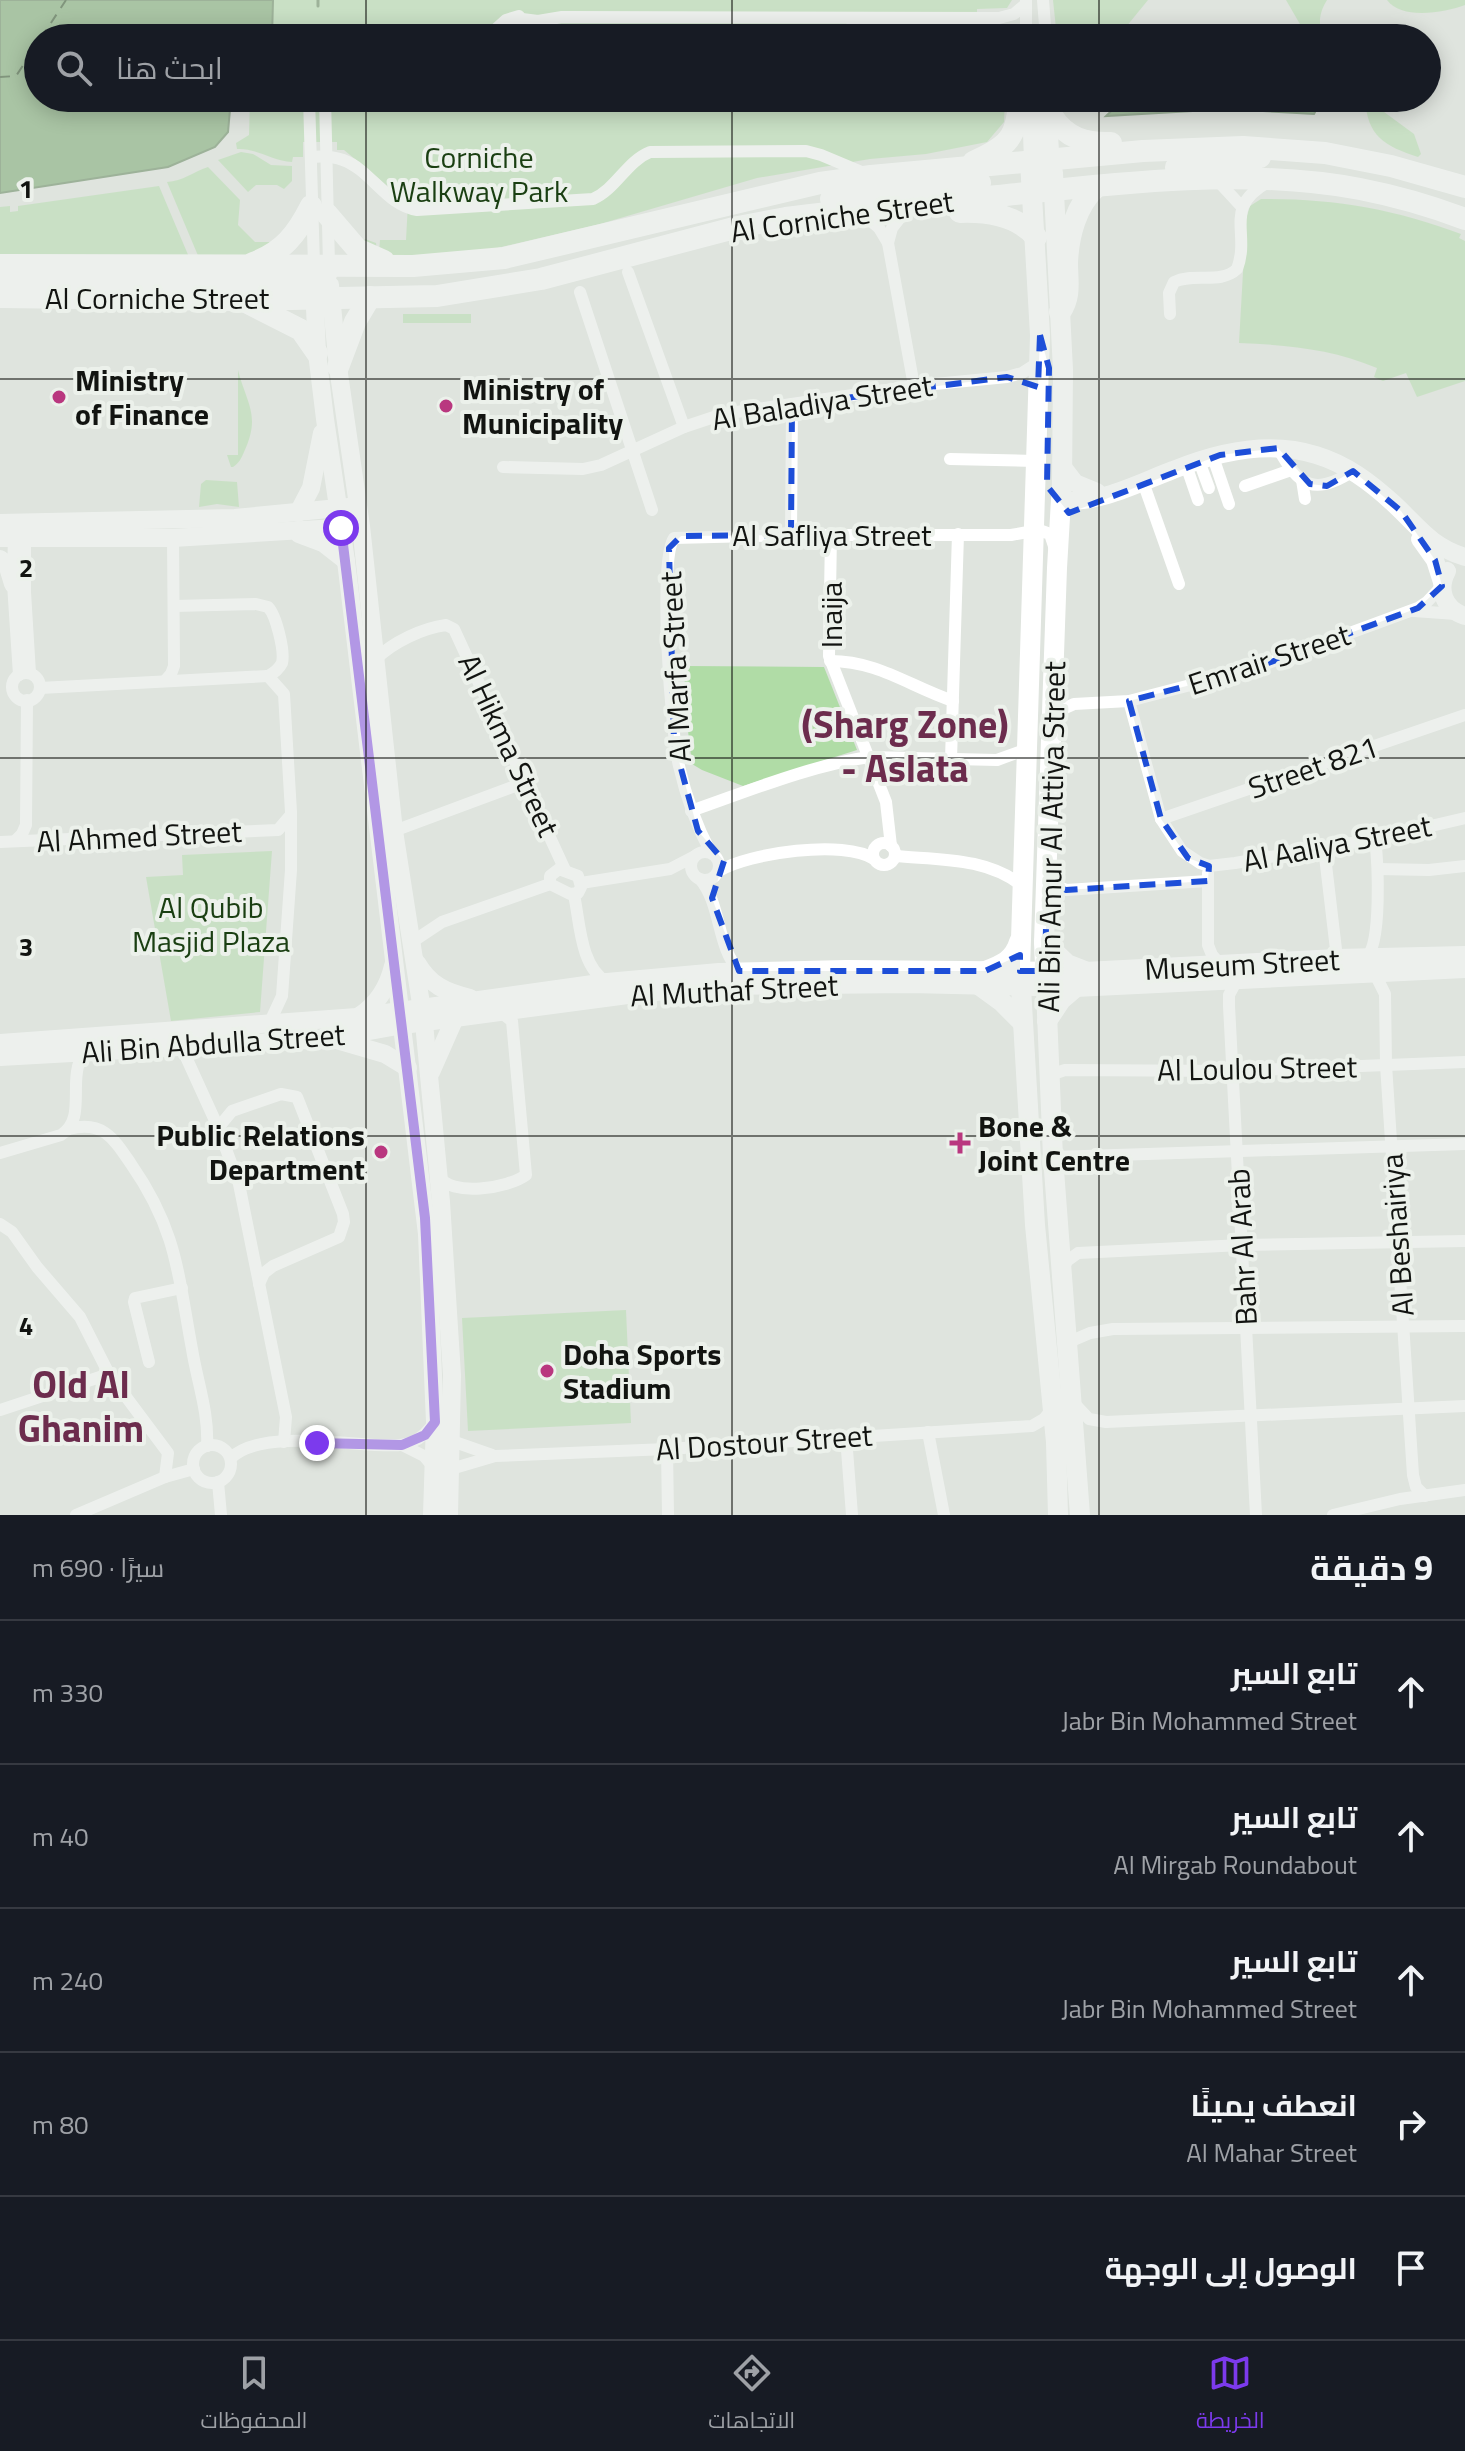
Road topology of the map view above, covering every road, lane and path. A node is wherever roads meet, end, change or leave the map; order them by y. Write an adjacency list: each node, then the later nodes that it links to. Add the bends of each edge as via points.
1 (1043, 0): 3 (street)
2 (1026, 6): 3 (street); 4 (street)
3 (1044, 15): 7 (street)
4 (999, 18): 5 (street, via 541,13); 6 (street)
5 (502, 24)
6 (1014, 24)
7 (1045, 24)
8 (309, 112): 18 (street)
9 (325, 112): 17 (street)
10 (1018, 112): 19 (highway, via 1008,142)
11 (1030, 112): 20 (street)
12 (1038, 112): 20 (highway)
13 (1050, 112): 20 (street)
14 (1054, 112): 16 (highway, via 1064,131 1081,140)
15 (1280, 149): 16 (highway, Al Corniche Street); 20 (highway, via 1225,164); 25 (highway, Al Corniche Street, via 1358,158)
16 (1143, 151): 20 (highway, Al Corniche Street)
17 (326, 156): 18 (street, Al Corniche Street); 21 (street, Al Corniche Street, via 347,161 399,203 417,210 586,201 604,193 650,152 806,151); 28 (street)
18 (311, 157): 28 (street)
19 (955, 168): 20 (highway, Al Corniche Street); 21 (highway, Al Corniche Street)
20 (1043, 174): 24 (highway, Al Corniche Street); 26 (highway, Al Corniche Street); 32 (highway, via 859,194); 33 (main road, Ali Bin Amur Al Attiya Street); 45 (main road, Ali Bin Amur Al Attiya Street)
21 (871, 176): 30 (highway, Al Corniche Street)
22 (1217, 180): 23 (highway, Al Corniche Street); 24 (highway, Al Corniche Street); 27 (street)
23 (1270, 180): 27 (street); 31 (highway, Al Corniche Street, via 1357,188)
24 (1096, 187): 45 (highway, via 1081,204 1071,235 1068,297)
25 (1465, 187)
26 (916, 205): 29 (highway, Al Corniche Street); 33 (highway, via 945,213 995,215 1023,224); 34 (street, via 892,228)
27 (1241, 206): 46 (street, via 1237,269 1227,276 1174,282)
28 (319, 210): 36 (highway, via 272,256); 37 (highway, via 357,249); 40 (street)
29 (858, 210): 32 (highway, Al Corniche Street); 34 (street)
30 (678, 216): 37 (highway, Al Corniche Street, via 504,258); 40 (highway, via 646,235 527,267 454,277)
31 (1465, 219)
32 (738, 227): 43 (highway, Al Corniche Street, via 511,285 437,296)
33 (1036, 237): 47 (main road, Ali Bin Amur Al Attiya Street)
34 (888, 243): 52 (street)
35 (0, 265): 36 (highway, Al Corniche Street)
36 (249, 265): 40 (highway, Al Corniche Street)
37 (413, 266): 40 (highway, Al Corniche Street)
38 (628, 272): 56 (street)
39 (0, 281): 40 (highway)
40 (322, 282): 43 (highway, Al Corniche Street); 44 (highway, Al Corniche Street); 48 (street); 50 (street)
41 (580, 292): 58 (street)
42 (0, 297): 44 (highway, Al Corniche Street)
43 (370, 297): 50 (highway)
44 (241, 300): 48 (highway, via 301,330)
45 (1060, 312): 62 (main road, Ali Bin Amur Al Attiya Street)
46 (1170, 314)
47 (1040, 335): 49 (main road, Ali Bin Amur Al Attiya Street); 73 (main road, via 1049,368 1047,484)
48 (317, 353): 55 (street)
49 (1039, 362): 51 (street, Al Baladiya Street); 53 (main road, Ali Bin Amur Al Attiya Street)
50 (338, 367): 75 (street)
51 (1007, 377): 52 (street, Al Baladiya Street); 53 (street)
52 (914, 386): 54 (street, Al Baladiya Street)
53 (1038, 394): 60 (main road, Ali Bin Amur Al Attiya Street)
54 (792, 405): 56 (street, Al Baladiya Street, via 723,414); 87 (street)
55 (325, 419): 76 (street); 79 (street, via 311,488)
56 (684, 427): 58 (street, Al Baladiya Street)
57 (1278, 448): 61 (street); 64 (street); 65 (street, via 1312,453)
58 (631, 451): 63 (street, Al Baladiya Street, via 583,469); 77 (street)
59 (950, 459): 60 (street)
60 (1035, 461): 80 (main road, Ali Bin Amur Al Attiya Street)
61 (1200, 461): 67 (street); 69 (street); 72 (street); 74 (street)
62 (1062, 466): 70 (street, via 1075,483); 73 (main road, Ali Bin Amur Al Attiya Street)
63 (503, 467)
64 (1291, 470): 66 (street); 68 (street)
65 (1353, 471): 66 (street, via 1327,486); 78 (street)
66 (1302, 480): 71 (street)
67 (1143, 482): 70 (street); 99 (street)
68 (1245, 486)
69 (1209, 488)
70 (1097, 495): 73 (street)
71 (1305, 499)
72 (1198, 500)
73 (1060, 503): 80 (street); 97 (main road, Ali Bin Amur Al Attiya Street)
74 (1229, 504)
75 (358, 506): 76 (street); 81 (street)
76 (337, 508): 79 (street); 82 (street)
77 (652, 510)
78 (1401, 511): 94 (street, via 1435,545); 100 (street, via 1435,560)
79 (298, 513): 83 (street)
80 (1034, 522): 88 (street, Al Safliya Street, via 1024,534); 92 (main road, Ali Bin Amur Al Attiya Street); 97 (street, via 1053,539)
81 (361, 526): 82 (street); 104 (street)
82 (341, 528): 84 (street); 96 (street)
83 (13, 530): 89 (street); 93 (street); 98 (street)
84 (289, 532): 90 (street); 96 (street, via 323,543)
85 (831, 534): 86 (street, Al Safliya Street); 87 (street, Al Safliya Street); 107 (street, Inaija)
86 (958, 534): 88 (street, Al Safliya Street); 118 (street)
87 (791, 535): 91 (street, Al Safliya Street, via 681,536)
88 (1001, 535): 92 (street, Al Safliya Street, via 1024,544)
89 (46, 538): 90 (street); 93 (street)
90 (173, 538): 101 (street)
91 (669, 548): 129 (street, Al Marfa Street, via 672,721)
92 (1033, 554): 111 (main road, Ali Bin Amur Al Attiya Street)
93 (25, 557): 109 (street)
94 (1465, 558): 100 (street, via 1449,568)
95 (0, 559): 98 (street)
96 (346, 561): 171 (street)
97 (1057, 568): 114 (main road, Ali Bin Amur Al Attiya Street)
98 (13, 584): 109 (street)
99 (1179, 584)
100 (1442, 584): 102 (street, Emrair Street, via 1427,602); 103 (street, via 1447,604)
101 (174, 606): 108 (street); 110 (street, via 268,607 275,617 282,657)
102 (1407, 612): 103 (street, Emrair Street); 119 (street, Emrair Street, via 1252,669)
103 (1462, 615)
104 (373, 633): 105 (street); 106 (street)
105 (396, 644): 106 (street); 128 (street, Al Hikma Street, via 446,625 456,633)
106 (376, 659): 135 (street)
107 (830, 661): 118 (street, via 864,664); 124 (street, Inaija)
108 (174, 666): 112 (street); 113 (street)
109 (24, 674): 115 (street, via 38,679); 116 (street)
110 (268, 676): 113 (street); 130 (street, via 284,694)
111 (1029, 676): 123 (main road, Ali Bin Amur Al Attiya Street); 178 (main road, via 1037,699 1040,755)
112 (165, 681): 113 (street); 115 (street)
113 (185, 681)
114 (1055, 686): 120 (street); 122 (main road, Ali Bin Amur Al Attiya Street)
115 (40, 688): 117 (street)
116 (6, 689): 117 (street)
117 (27, 700): 133 (street)
118 (953, 701): 125 (street)
119 (1129, 701): 120 (street, Emrair Street); 132 (street)
120 (1082, 703): 122 (street, Emrair Street, via 1066,707)
121 (1465, 715): 132 (street, Street 821)
122 (1054, 718): 155 (main road, Ali Bin Amur Al Attiya Street)
123 (1027, 749): 126 (street); 127 (main road, Ali Bin Amur Al Attiya Street)
124 (869, 757): 125 (street); 129 (street); 143 (street, Inaija, via 886,802)
125 (951, 759): 126 (street)
126 (997, 760): 127 (street)
127 (1027, 777): 146 (main road, Ali Bin Amur Al Attiya Street)
128 (526, 782): 135 (street); 152 (street, Al Hikma Street)
129 (691, 811): 136 (street, Al Marfa Street)
130 (291, 812): 134 (street, Al Ahmed Street); 141 (street)
131 (1465, 818): 137 (street, Al Aaliya Street)
132 (1161, 819): 148 (street, via 1188,858)
133 (26, 825): 138 (street); 139 (street)
134 (278, 830): 139 (street, Al Ahmed Street); 141 (street, Al Ahmed Street)
135 (394, 831): 162 (street)
136 (698, 831): 144 (street, Al Marfa Street); 145 (street, Al Marfa Street)
137 (1375, 839): 142 (street, Al Aaliya Street); 151 (street)
138 (15, 841): 139 (street, Al Ahmed Street); 140 (street, Al Ahmed Street)
139 (37, 841)
140 (0, 842)
141 (291, 846): 183 (street)
142 (1324, 848): 148 (street, Al Aaliya Street); 170 (street)
143 (883, 850): 147 (street); 153 (street)
144 (714, 854): 145 (street); 147 (street); 154 (street)
145 (696, 855): 150 (street); 156 (street, via 691,866)
146 (1025, 857): 153 (street); 159 (main road, Ali Bin Amur Al Attiya Street)
147 (741, 860): 154 (street)
148 (1209, 866): 157 (street)
149 (1465, 866): 151 (street)
150 (670, 869): 156 (street); 160 (street)
151 (1378, 869): 173 (street)
152 (565, 870): 158 (street, via 552,872); 160 (street, via 575,874)
153 (993, 870): 159 (street)
154 (718, 872): 156 (street, via 710,880); 161 (street)
155 (1047, 876): 157 (street, via 1066,890); 165 (main road, Ali Bin Amur Al Attiya Street)
156 (698, 878): 161 (street)
157 (1208, 881): 172 (street, via 1208,945)
158 (550, 884): 160 (street); 163 (street)
159 (1024, 887): 164 (main road, Ali Bin Amur Al Attiya Street)
160 (578, 889): 169 (street)
161 (712, 898): 167 (street)
162 (408, 918): 163 (street); 166 (street)
163 (442, 922): 166 (street)
164 (1021, 934): 177 (main road, via 1012,956); 178 (main road, Ali Bin Amur Al Attiya Street)
165 (1044, 942): 178 (main road, Ali Bin Amur Al Attiya Street); 179 (main road)
166 (414, 952): 184 (street, via 438,988); 186 (street)
167 (727, 952): 175 (street); 176 (street)
168 (1465, 955): 173 (street, Museum Street)
169 (587, 956): 181 (street, via 594,972); 182 (street)
170 (1337, 958): 172 (street, Museum Street); 173 (street, Museum Street)
171 (394, 961): 187 (street, via 381,996); 188 (street)
172 (1220, 964): 179 (street, Museum Street)
173 (1370, 966): 174 (street, Museum Street); 180 (street, Museum Street); 200 (street, Al Beshairiya, via 1385,994)
174 (1465, 969)
175 (739, 971): 176 (street, Al Muthaf Street); 177 (street, Al Muthaf Street, via 847,969)
176 (719, 972): 181 (street, Al Muthaf Street)
177 (982, 979): 178 (street, Al Muthaf Street); 185 (street, Al Muthaf Street, via 716,986); 191 (main road)
178 (1032, 979): 179 (street, Museum Street); 190 (main road, Ali Bin Amur Al Attiya Street); 191 (main road, Ali Bin Amur Al Attiya Street); 215 (main road, via 1042,1136)
179 (1080, 979): 180 (street, Museum Street); 190 (main road)
180 (1237, 980): 202 (street, Bahr Al Arab, via 1229,1001)
181 (607, 982): 182 (street, Al Muthaf Street)
182 (576, 987): 184 (street, Al Muthaf Street)
183 (282, 996): 192 (street); 193 (street)
184 (480, 1001): 186 (street, Al Muthaf Street)
185 (502, 1013): 189 (street, Al Muthaf Street); 214 (street, via 512,1021 526,1175 461,1189)
186 (423, 1015): 188 (street, Ali Bin Abdulla Street); 189 (street, Al Muthaf Street); 204 (street)
187 (357, 1017): 188 (street, Ali Bin Abdulla Street); 192 (street, Ali Bin Abdulla Street)
188 (402, 1018): 194 (street, Ali Bin Abdulla Street); 201 (street)
189 (454, 1020): 204 (street)
190 (1047, 1021): 203 (main road, Ali Bin Amur Al Attiya Street)
191 (1022, 1022): 234 (main road, Ali Bin Amur Al Attiya Street)
192 (295, 1023): 193 (street, Ali Bin Abdulla Street)
193 (269, 1024): 195 (street, Ali Bin Abdulla Street)
194 (325, 1039): 196 (street, Ali Bin Abdulla Street); 201 (street, via 366,1047)
195 (0, 1043)
196 (181, 1046): 197 (street, Ali Bin Abdulla Street); 205 (street)
197 (84, 1052): 198 (street, Ali Bin Abdulla Street); 207 (street, via 75,1071)
198 (0, 1057)
199 (1465, 1062): 200 (street, Al Loulou Street)
200 (1386, 1065): 202 (street, Al Loulou Street); 210 (street, Al Beshairiya)
201 (408, 1068): 237 (street, via 427,1234)
202 (1233, 1071): 203 (street, Al Loulou Street, via 1065,1070); 211 (street, Bahr Al Arab)
203 (1050, 1075): 213 (main road, Ali Bin Amur Al Attiya Street)
204 (428, 1079): 214 (street)
205 (209, 1106): 206 (street); 208 (street)
206 (232, 1111): 208 (street); 221 (street, via 281,1094 297,1097 343,1214 337,1239)
207 (72, 1124): 212 (street, via 61,1135); 224 (street, via 100,1129 111,1137 145,1184 163,1217)
208 (218, 1128): 220 (street, via 239,1184)
209 (1465, 1144): 210 (street)
210 (1391, 1145): 211 (street); 217 (street, Al Beshairiya)
211 (1237, 1149): 213 (street); 219 (street, Bahr Al Arab)
212 (0, 1153)
213 (1053, 1157): 215 (main road, Ali Bin Amur Al Attiya Street)
214 (438, 1175): 241 (street)
215 (1056, 1188): 222 (main road, Ali Bin Amur Al Attiya Street)
216 (0, 1224): 230 (street, via 80,1317)
217 (1399, 1241): 218 (street); 219 (street); 226 (street, Al Beshairiya)
218 (1465, 1241)
219 (1242, 1245): 222 (street, via 1078,1253); 227 (street, Bahr Al Arab)
220 (255, 1260): 221 (street); 223 (street)
221 (273, 1266): 223 (street)
222 (1063, 1269): 228 (main road, Ali Bin Amur Al Attiya Street)
223 (259, 1284): 242 (street, via 286,1417)
224 (182, 1288): 229 (street, via 135,1298); 245 (street, via 207,1420)
225 (1465, 1326): 226 (street)
226 (1404, 1327): 227 (street); 233 (street, Al Beshairiya)
227 (1247, 1328): 228 (street, via 1113,1329); 236 (street, Bahr Al Arab)
228 (1069, 1342): 231 (main road, Ali Bin Amur Al Attiya Street)
229 (149, 1362)
230 (109, 1374): 235 (street); 251 (street, via 168,1453)
231 (1073, 1402): 236 (street, via 1082,1415 1097,1422); 263 (main road, Ali Bin Amur Al Attiya Street)
232 (1465, 1406): 233 (street)
233 (1409, 1408): 236 (street); 254 (street, Al Beshairiya, via 1414,1481)
234 (1052, 1409): 238 (street); 243 (main road, Ali Bin Amur Al Attiya Street)
235 (0, 1410)
236 (1251, 1416): 264 (street, Bahr Al Arab)
237 (435, 1422): 244 (street, via 425,1435); 250 (street)
238 (1032, 1426): 239 (street, Al Dostour Street); 243 (street)
239 (928, 1432): 240 (street, Al Dostour Street); 261 (street)
240 (846, 1437): 246 (street, Al Dostour Street); 260 (street)
241 (452, 1441): 247 (street, Al Dostour Street); 250 (street)
242 (284, 1442): 244 (street); 248 (street, via 262,1444)
243 (1056, 1442): 262 (main road, Ali Bin Amur Al Attiya Street)
244 (402, 1445): 250 (street)
245 (207, 1446): 248 (street, via 221,1447); 249 (street, via 196,1455)
246 (667, 1449): 247 (street, Al Dostour Street); 259 (street)
247 (495, 1456): 250 (street, Al Dostour Street)
248 (231, 1458): 252 (street, via 229,1473)
249 (194, 1469): 251 (street); 252 (street, via 203,1481)
250 (442, 1469): 257 (street); 258 (street)
251 (165, 1477): 255 (street)
252 (218, 1482): 256 (street)
253 (1465, 1490): 254 (street)
254 (1425, 1496): 265 (street)
255 (76, 1515)
256 (221, 1515)
257 (432, 1515)
258 (449, 1515)
259 (668, 1515)
260 (852, 1515)
261 (944, 1515)
262 (1058, 1515)
263 (1080, 1515)
264 (1256, 1515)
265 (1333, 1515)

